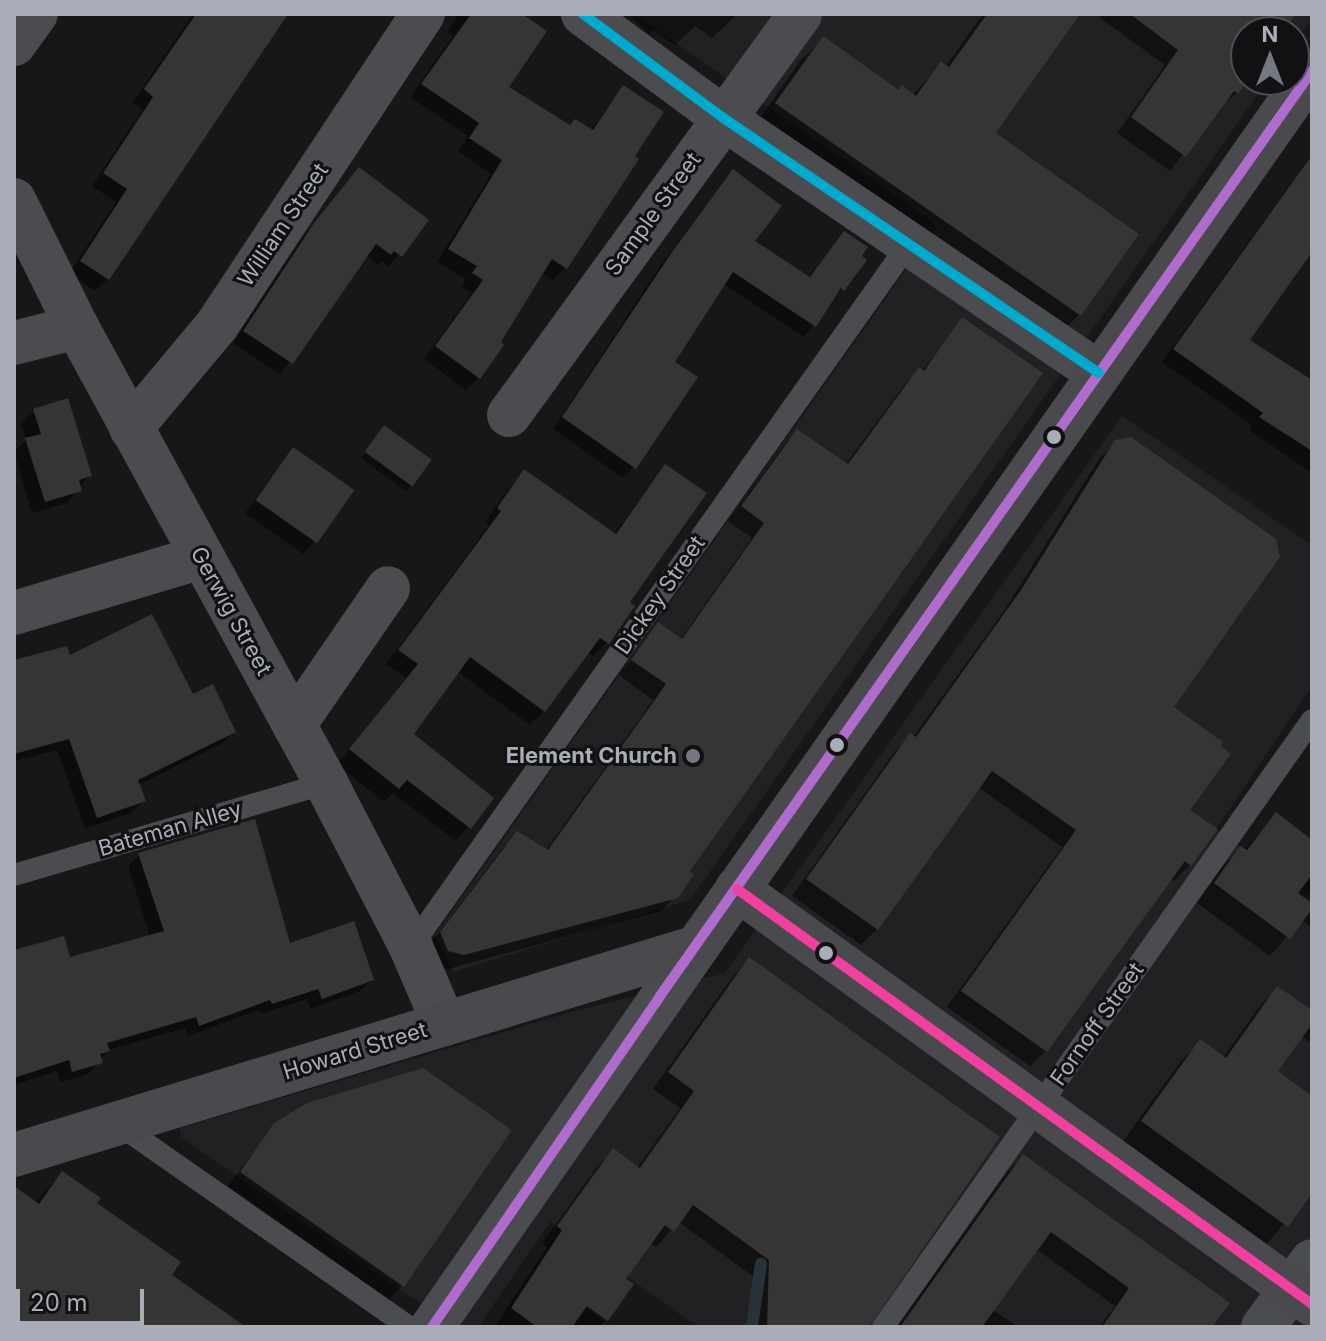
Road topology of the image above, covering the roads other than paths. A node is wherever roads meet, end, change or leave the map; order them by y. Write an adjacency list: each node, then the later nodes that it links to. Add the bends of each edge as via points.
1 (36, 14): 5 (street)
2 (423, 14): 14 (street, William Street, via 217,325)
3 (583, 14): 7 (street)
4 (800, 14): 7 (street, Sample Street)
5 (14, 44)
6 (1312, 71): 12 (street)
7 (722, 117): 9 (street); 13 (street, Sample Street)
8 (14, 200): 10 (street, Gerwig Street)
9 (910, 242): 12 (street); 23 (lane, Dickey Street)
10 (77, 327): 11 (street); 14 (street, Gerwig Street)
11 (14, 343)
12 (1098, 373): 22 (street)
13 (509, 415)
14 (131, 428): 15 (street, Gerwig Street)
15 (202, 557): 17 (street); 19 (street, Gerwig Street)
16 (388, 588): 19 (street)
17 (14, 613)
18 (1312, 720): 26 (lane, Fornoff Street)
19 (294, 725): 20 (street, Gerwig Street)
20 (326, 783): 21 (lane, Bateman Alley); 23 (street, Gerwig Street)
21 (14, 875)
22 (737, 889): 24 (street); 26 (street)
23 (411, 947): 25 (street, Gerwig Street)
24 (697, 947): 25 (street, Howard Street); 31 (street)
25 (444, 1024): 27 (street, Howard Street)
26 (1039, 1105): 29 (street); 32 (lane, Fornoff Street)
27 (118, 1123): 28 (street, Howard Street); 30 (lane)
28 (14, 1155)
29 (1305, 1285): 33 (street)
30 (409, 1327)
31 (432, 1327)
32 (883, 1327)
33 (1263, 1327)

